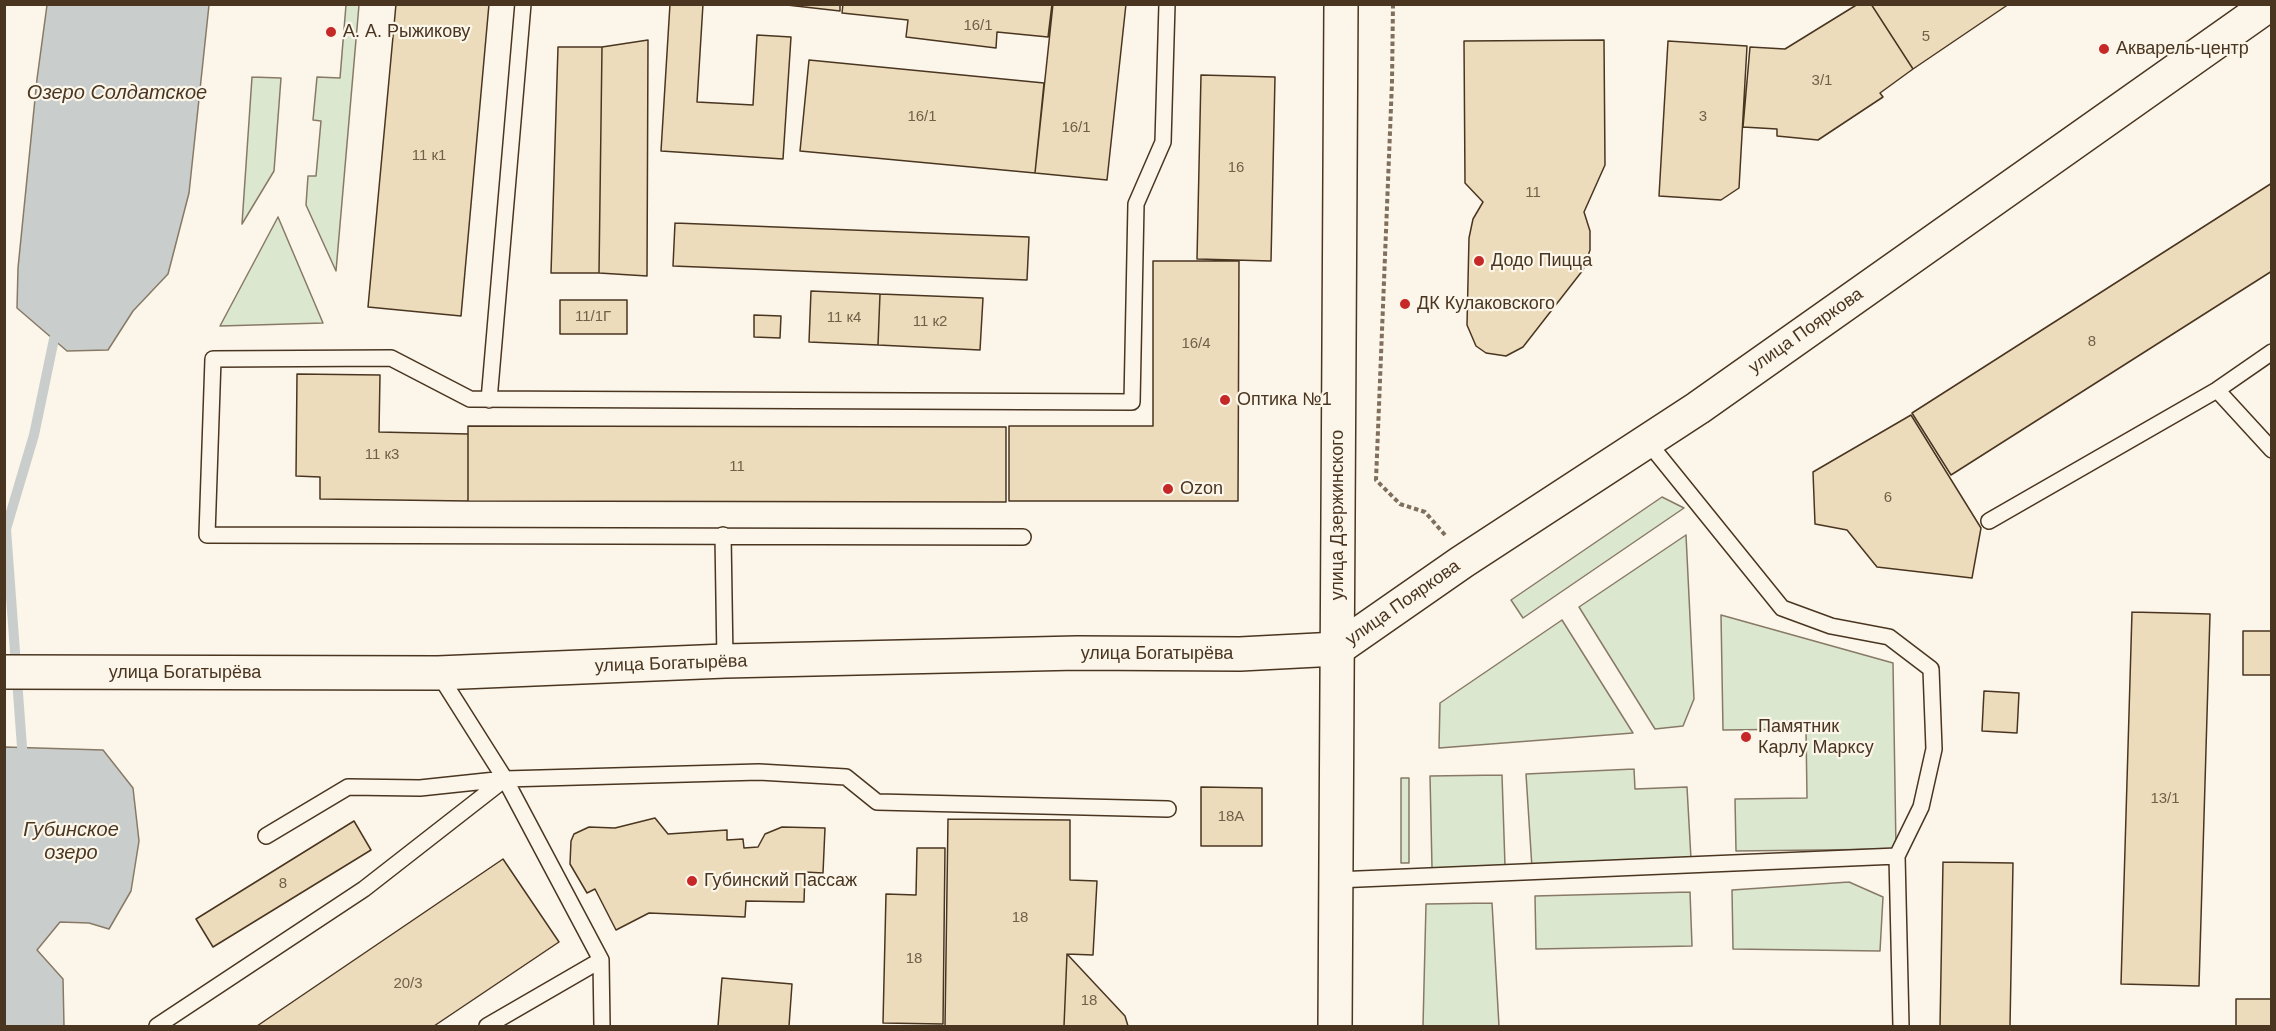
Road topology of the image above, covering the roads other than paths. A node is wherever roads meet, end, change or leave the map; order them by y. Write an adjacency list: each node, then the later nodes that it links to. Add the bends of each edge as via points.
1 (523, 4): 7 (lane)
2 (1167, 4): 7 (lane, via 1163,142 1136,204 1132,402)
3 (1341, 4): 13 (main road, улица Дзержинского)
4 (2270, 4): 8 (main road, улица Пояркова)
5 (2271, 352): 6 (lane)
6 (2217, 390): 9 (lane); 10 (lane)
7 (489, 400): 11 (lane, via 470,399 392,358 213,359 207,535)
8 (1647, 441): 13 (main road, улица Пояркова); 20 (lane, via 1782,608 1831,626 1889,637 1931,669 1934,749 1921,807)
9 (2271, 450)
10 (1989, 521)
11 (723, 535): 12 (lane); 14 (lane)
12 (1023, 537)
13 (1337, 649): 14 (main road, улица Богатырёва, via 1240,654 1065,653); 21 (main road, улица Дзержинского)
14 (725, 661): 16 (main road, улица Богатырёва)
15 (4, 672): 16 (main road, улица Богатырёва)
16 (438, 672): 17 (lane)
17 (505, 779): 18 (lane, via 759,771 846,777 877,802); 19 (lane, via 420,788 348,787); 22 (lane); 23 (lane, via 364,889)
18 (1167, 809)
19 (266, 836)
20 (1897, 856): 21 (lane); 27 (lane)
21 (1336, 880): 26 (main road, улица Дзержинского)
22 (601, 960): 24 (lane); 25 (lane)
23 (157, 1026)
24 (487, 1026)
25 (602, 1026)
26 (1335, 1026)
27 (1901, 1026)

